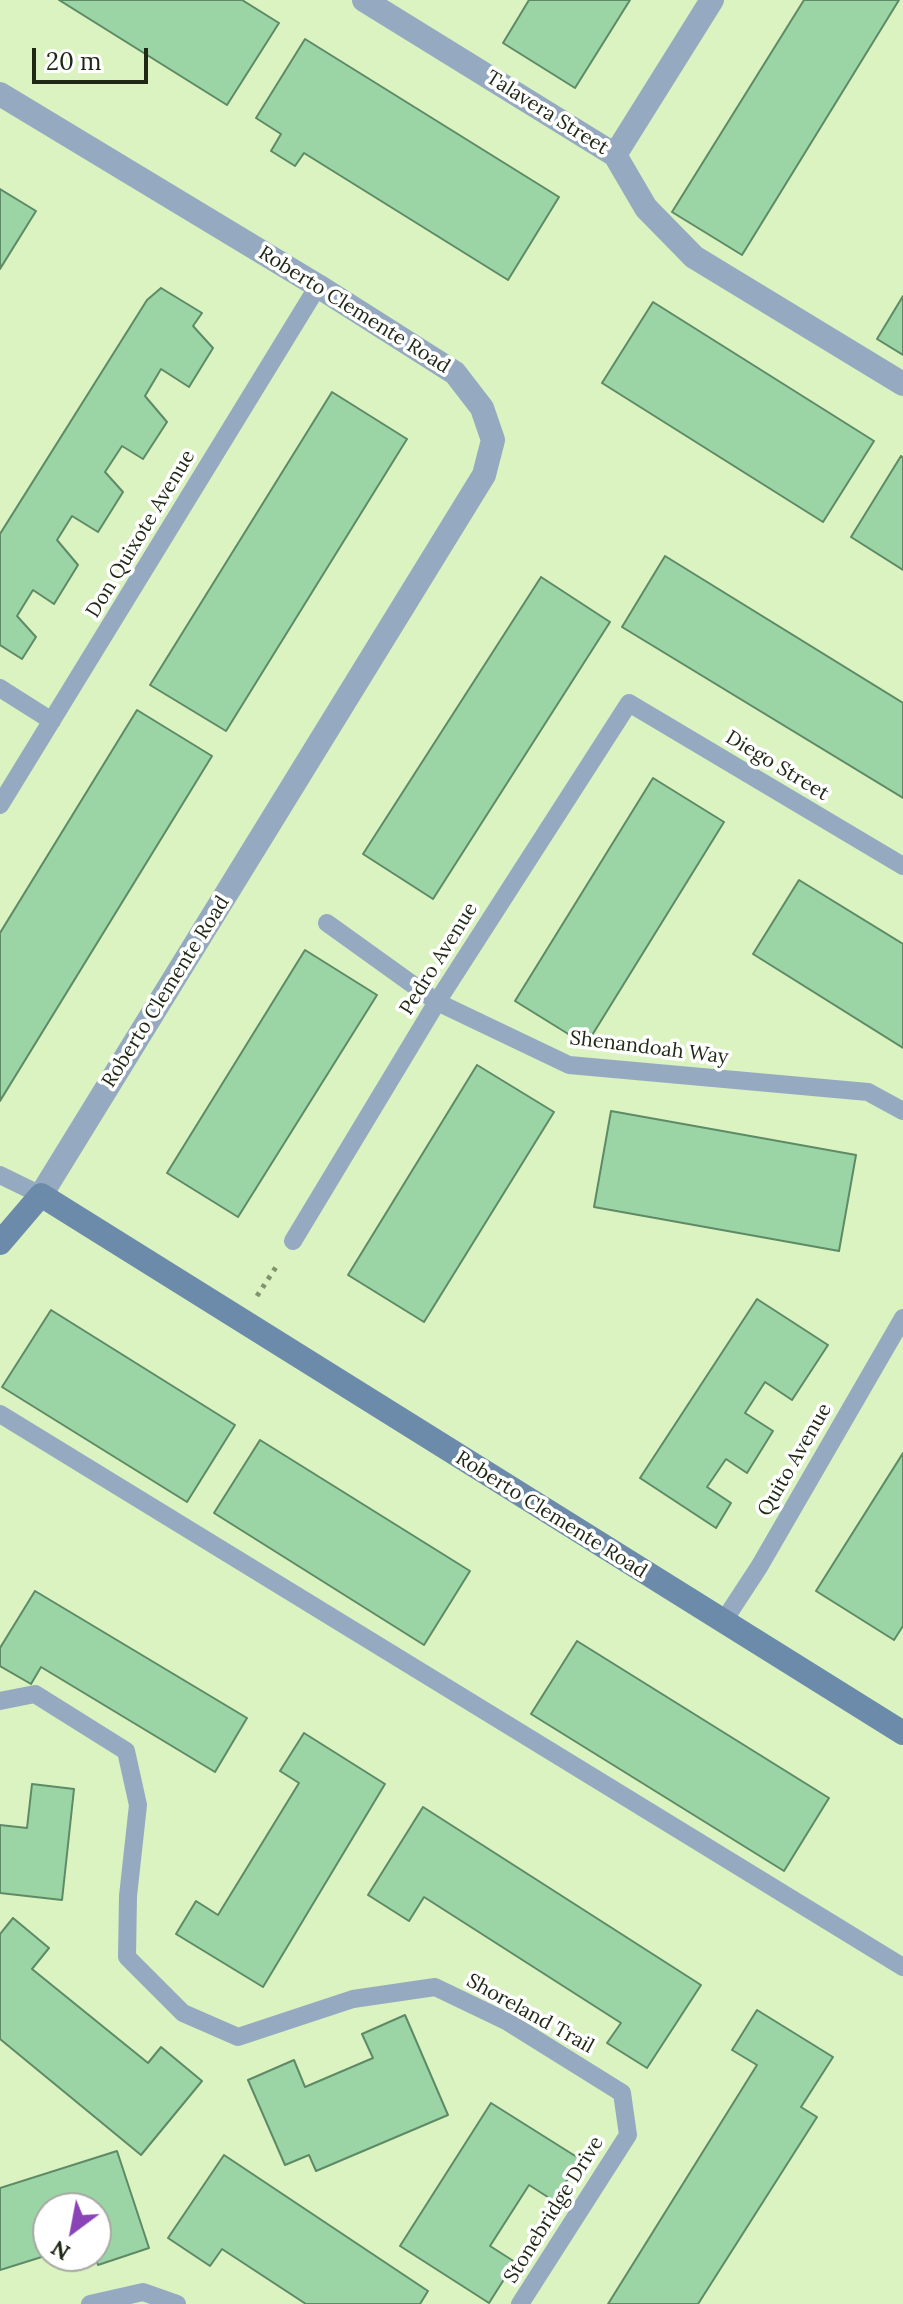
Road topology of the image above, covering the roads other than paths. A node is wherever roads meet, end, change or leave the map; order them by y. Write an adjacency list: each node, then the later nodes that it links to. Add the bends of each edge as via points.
1 (364, 0): 4 (street, Talavera Street)
2 (712, 0): 4 (street)
3 (0, 94): 5 (street, Roberto Clemente Road)
4 (615, 155): 6 (street, Talavera Street, via 646,208 694,257)
5 (318, 286): 9 (lane, Don Quixote Avenue); 16 (street, Roberto Clemente Road, via 455,373 482,408 493,440 484,475)
6 (903, 384)
7 (0, 688): 9 (lane)
8 (629, 703): 11 (lane, Diego Street); 13 (lane, Pedro Avenue)
9 (52, 721): 10 (lane, Don Quixote Avenue)
10 (0, 805)
11 (903, 866)
12 (327, 923): 13 (lane, Shenandoah Way)
13 (437, 1002): 14 (lane, Shenandoah Way, via 569,1065 868,1092); 17 (lane, Pedro Avenue)
14 (903, 1111)
15 (0, 1175): 16 (lane)
16 (41, 1195): 18 (street); 21 (street, Roberto Clemente Road)
17 (293, 1241)
18 (0, 1243)
19 (903, 1318): 21 (lane, Quito Avenue)
20 (0, 1414): 24 (lane)
21 (723, 1622): 23 (street, Roberto Clemente Road)
22 (0, 1701): 25 (lane, Shoreland Trail, via 35,1694 126,1751 138,1805 127,1957 183,2013 238,2037 353,1999 435,1987 508,2022)
23 (903, 1733)
24 (903, 1967)
25 (622, 2093): 28 (lane, Stonebridge Drive, via 628,2135)
26 (90, 2304): 27 (lane, via 143,2292)
27 (177, 2304)
28 (520, 2304)

